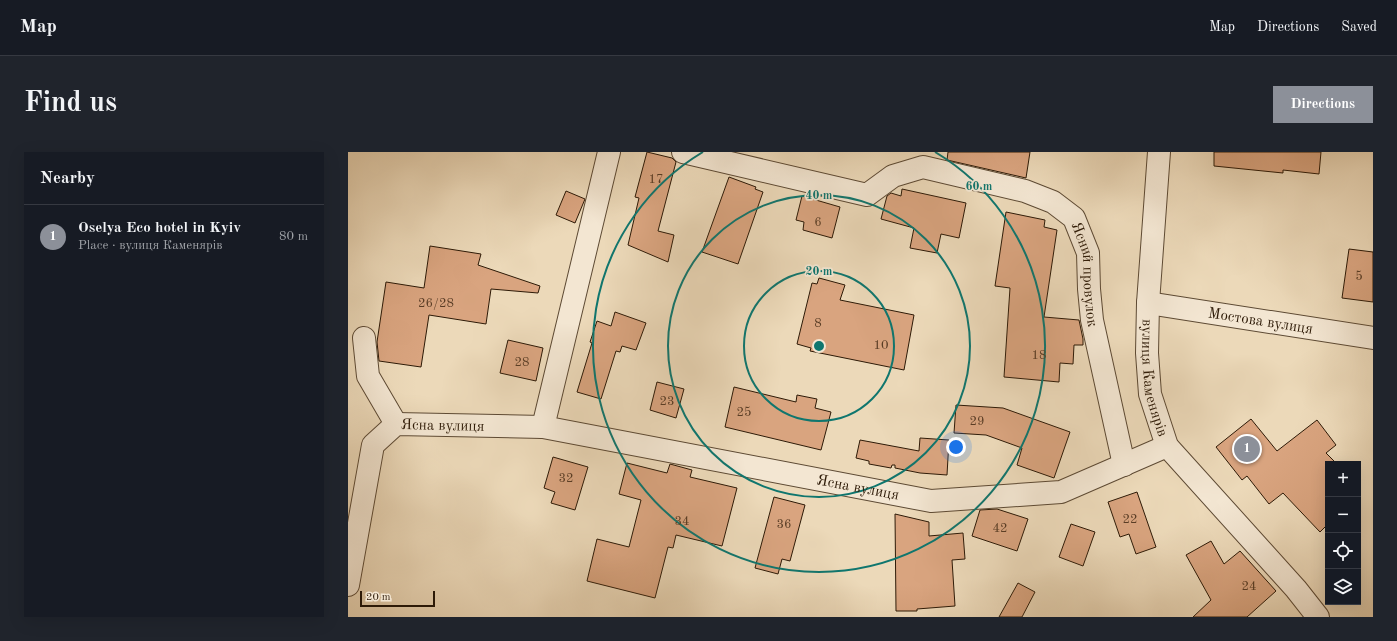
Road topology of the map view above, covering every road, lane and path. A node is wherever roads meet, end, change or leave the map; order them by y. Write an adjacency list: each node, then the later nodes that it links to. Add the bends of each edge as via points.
1 (609, 152): 9 (street)
2 (683, 152): 4 (street, Ясний провулок, via 867,195 893,176)
3 (1159, 152): 5 (street, вулиця Каменярів)
4 (924, 159): 11 (street, Ясний провулок, via 1053,202 1074,218 1088,253 1092,320)
5 (1148, 303): 7 (street, Мостова вулиця); 10 (street, вулиця Каменярів, via 1147,353 1150,394)
6 (364, 338): 8 (street, via 368,376)
7 (1373, 338)
8 (396, 424): 9 (street, Ясна вулиця); 12 (street, Ясна вулиця, via 373,445)
9 (543, 428): 11 (street, Ясна вулиця, via 931,501 1061,492)
10 (1167, 446): 11 (street, Ясна вулиця); 13 (street, вулиця Каменярів, via 1296,589)
11 (1124, 465)
12 (348, 585)
13 (1318, 617)

